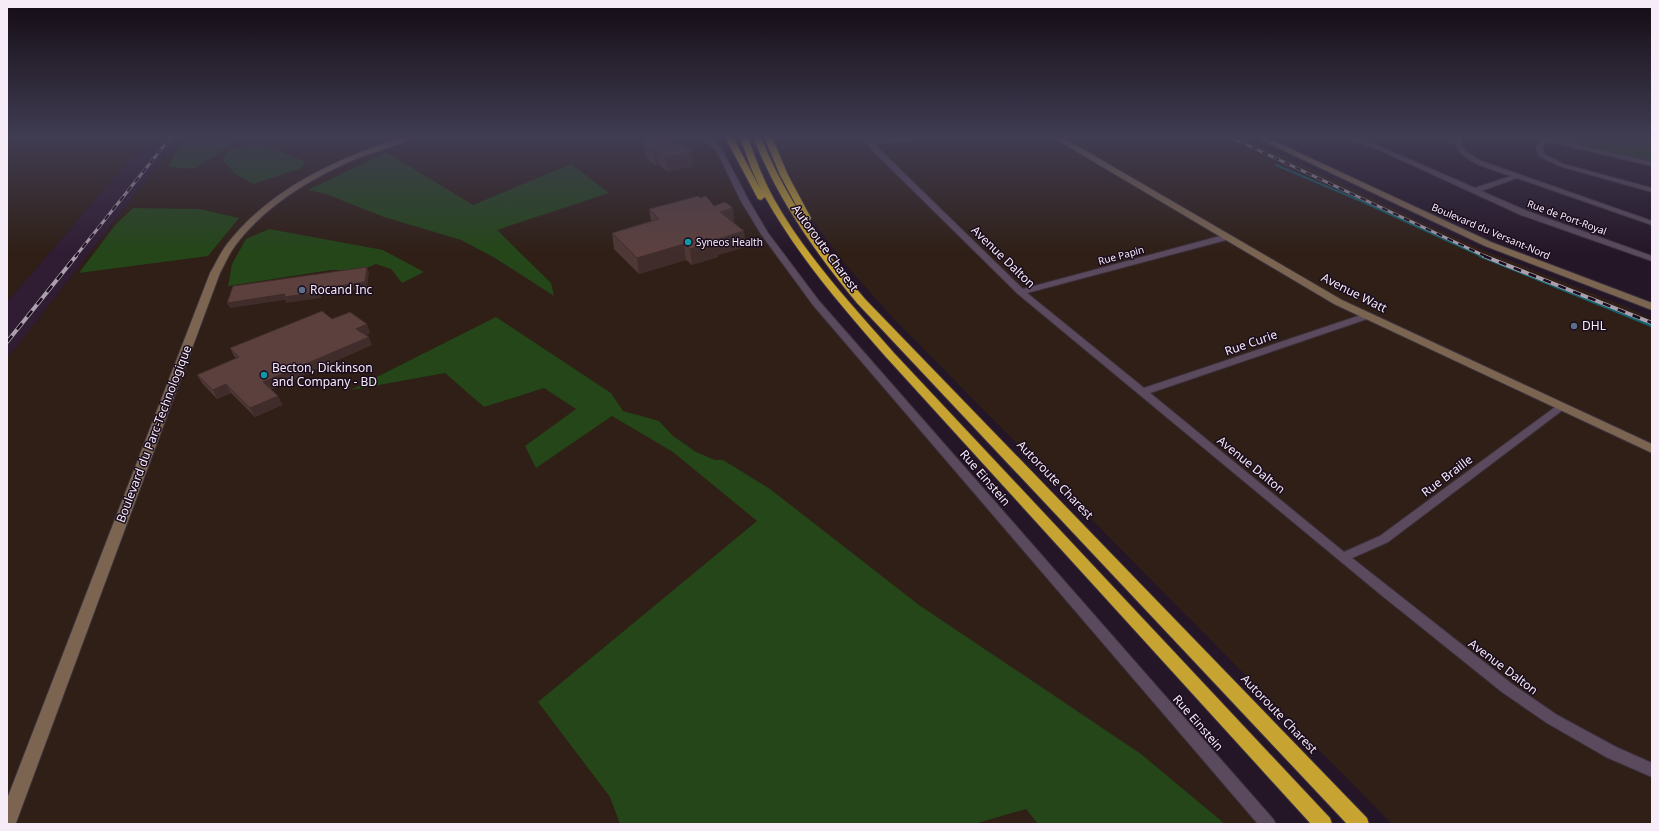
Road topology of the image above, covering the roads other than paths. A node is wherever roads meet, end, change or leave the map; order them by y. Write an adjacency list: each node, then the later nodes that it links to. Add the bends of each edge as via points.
1 (318, 176): 29 (street, Boulevard du Parc-Technologique, via 294,188 256,217 234,240 215,273)
2 (733, 176): 30 (street, Rue Einstein, via 757,222 816,303)
3 (748, 176): 17 (highway, via 776,222)
4 (759, 176): 17 (highway, Autoroute Charest)
5 (774, 176): 19 (highway, Autoroute Charest, via 808,232)
6 (786, 176): 19 (highway)
7 (903, 176): 20 (street, Avenue Dalton)
8 (1122, 176): 16 (street, Avenue Watt)
9 (1343, 176): 21 (street, Boulevard du Versant-Nord, via 1488,244)
10 (1440, 176): 14 (street, Rue de Port-Royal)
11 (1516, 176): 14 (street); 15 (street)
12 (1600, 176): 13 (street)
13 (1652, 190)
14 (1474, 191): 18 (street, Rue de Port-Royal, via 1524,213)
15 (1652, 224)
16 (1227, 237): 20 (street, Rue Papin); 22 (street, Avenue Watt)
17 (801, 248): 31 (highway, Autoroute Charest, via 890,355)
18 (1652, 259)
19 (844, 281): 28 (highway, Autoroute Charest, via 902,345)
20 (1021, 292): 23 (street, Avenue Dalton)
21 (1652, 307)
22 (1367, 316): 23 (street, Rue Curie); 24 (street, Avenue Watt)
23 (1143, 392): 26 (street, Avenue Dalton)
24 (1561, 407): 25 (street, Avenue Watt); 26 (street, Rue Braille, via 1384,539)
25 (1652, 449)
26 (1342, 557): 27 (street, Avenue Dalton, via 1476,664 1552,719 1611,752)
27 (1652, 770)
28 (1314, 775): 32 (highway, Autoroute Charest); 33 (highway)
29 (7, 823)
30 (1268, 824)
31 (1323, 824)
32 (1360, 824)
33 (1368, 824)

